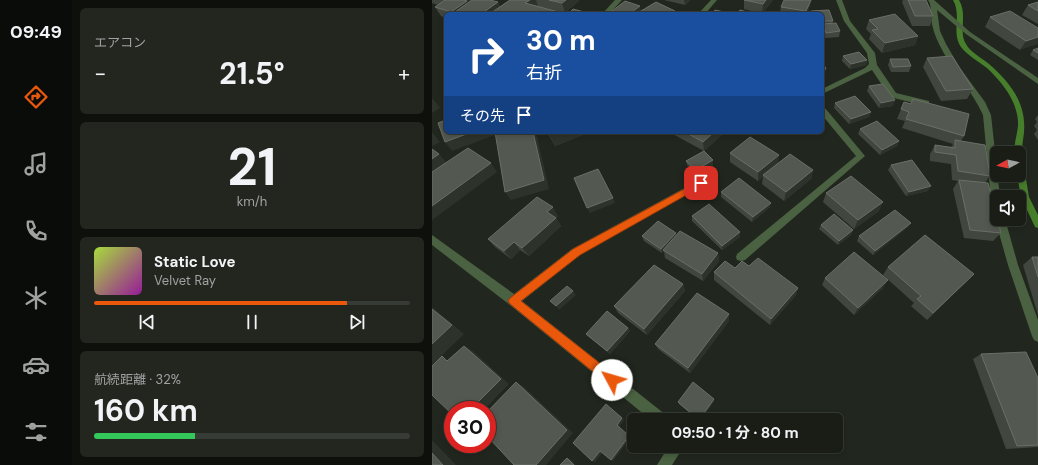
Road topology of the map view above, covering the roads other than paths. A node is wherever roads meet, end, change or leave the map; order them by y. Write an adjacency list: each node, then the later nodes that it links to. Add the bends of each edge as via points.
1 (619, 0): 5 (street)
2 (714, 0): 6 (street)
3 (839, 0): 7 (street, via 847,21 871,53)
4 (934, 4): 8 (street, via 968,33); 13 (street, via 933,19 941,42 987,115)
5 (608, 12)
6 (703, 12)
7 (873, 65): 9 (street, via 868,70); 10 (street, via 893,95)
8 (1038, 82)
9 (824, 91)
10 (934, 105)
11 (824, 112): 16 (street, via 861,156)
12 (701, 183): 17 (street, via 576,252)
13 (995, 190)
14 (1002, 226): 18 (street)
15 (432, 240): 17 (street)
16 (741, 257)
17 (514, 301): 19 (street)
18 (1038, 336)
19 (652, 413)
20 (672, 453): 21 (street)
21 (664, 465)

